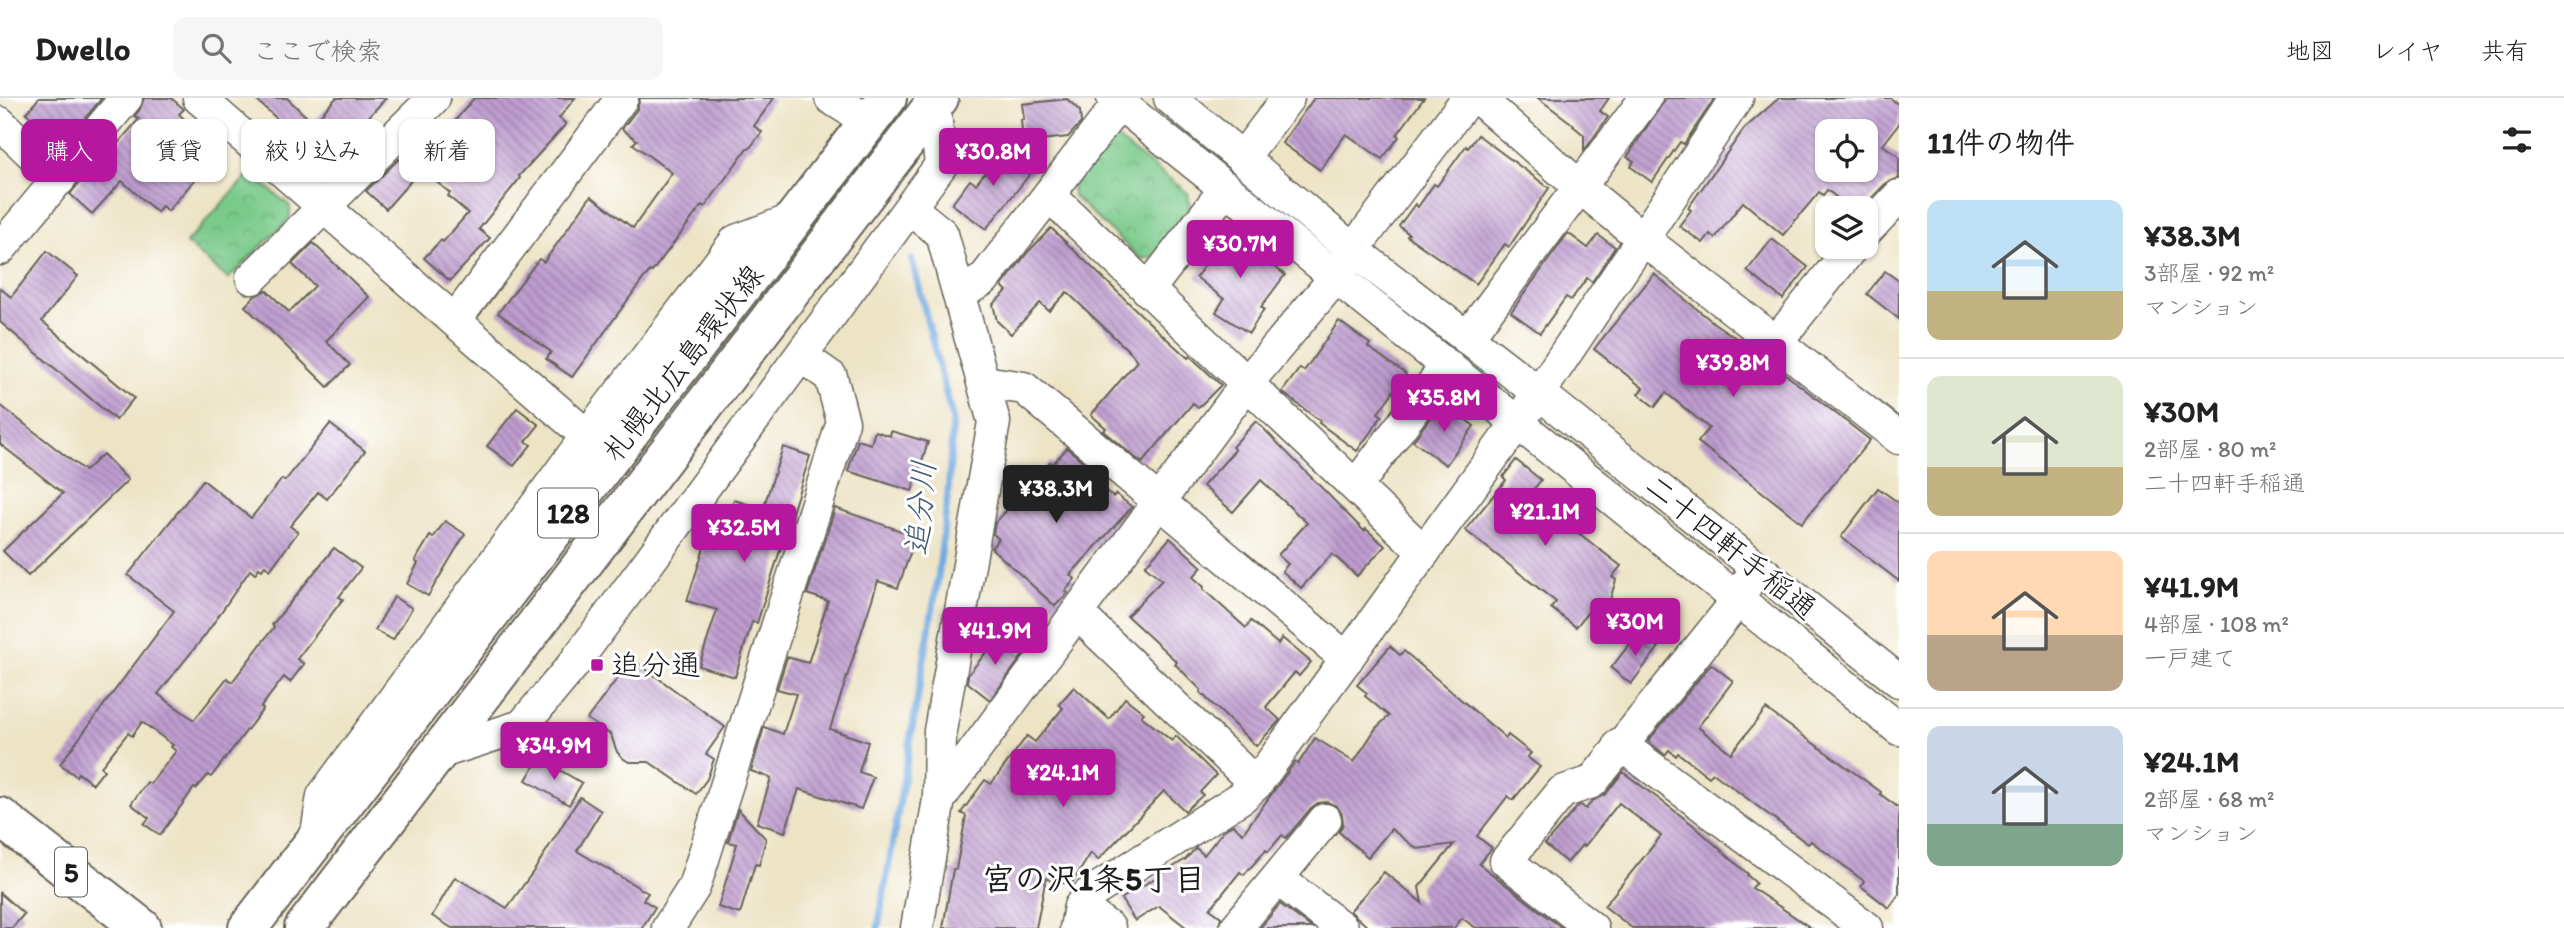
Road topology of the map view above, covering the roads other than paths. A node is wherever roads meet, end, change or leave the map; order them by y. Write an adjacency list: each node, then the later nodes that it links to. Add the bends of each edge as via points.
1 (126, 98): 15 (street)
2 (434, 98): 24 (street)
3 (622, 98): 36 (street)
4 (831, 98): 14 (street)
5 (1170, 98): 18 (street, 二十四軒手稲通)
6 (1288, 98): 18 (street)
7 (1468, 98): 30 (street)
8 (1478, 98): 20 (street)
9 (1646, 98): 20 (street)
10 (1737, 98): 28 (street)
11 (1118, 100): 21 (street, 二十四軒手稲通); 22 (street)
12 (937, 101): 25 (street, via 941,165); 57 (main road, 札幌北広島環状線 / 128)
13 (210, 102): 24 (street)
14 (878, 110): 27 (main road, 札幌北広島環状線 / 128)
15 (109, 119)
16 (0, 123): 17 (street)
17 (21, 143)
18 (1243, 157): 30 (street, 二十四軒手稲通)
19 (57, 182): 29 (street)
20 (1580, 187): 28 (street); 37 (street)
21 (1226, 188): 33 (street, 二十四軒手稲通); 34 (street)
22 (1049, 195): 34 (street); 35 (street, via 984,279)
23 (1899, 196): 26 (street)
24 (324, 206): 32 (street); 36 (street)
25 (910, 208): 35 (street, via 942,234); 39 (street)
26 (1878, 218)
27 (794, 219): 45 (street, via 736,241); 62 (main road, 札幌北広島環状線 / 128)
28 (1642, 238): 38 (street); 43 (street)
29 (0, 249)
30 (1353, 250): 33 (street); 37 (street, 二十四軒手稲通)
31 (1842, 259): 38 (street)
32 (252, 278)
33 (1335, 278): 40 (street, 二十四軒手稲通); 42 (street)
34 (1148, 290): 42 (street)
35 (959, 295): 41 (street)
36 (455, 320): 45 (street)
37 (1467, 338): 43 (street, 二十四軒手稲通)
38 (1777, 341): 46 (street)
39 (801, 356): 57 (street, via 573,665 522,726); 70 (street, via 831,377 842,422 694,887)
40 (1447, 365): 44 (street, 二十四軒手稲通); 47 (street)
41 (983, 382): 48 (street, via 1024,388); 59 (street, via 995,422 940,731)
42 (1247, 383): 47 (street); 48 (street)
43 (1539, 393): 44 (street); 50 (street, 二十四軒手稲通)
44 (1518, 423): 49 (street); 51 (street, 二十四軒手稲通)
45 (587, 436): 62 (street, via 323,796)
46 (1899, 438)
47 (1356, 486): 49 (street)
48 (1159, 502): 52 (street); 53 (street)
49 (1424, 552): 53 (street)
50 (1756, 567): 51 (street); 54 (street, 二十四軒手稲通)
51 (1738, 600): 55 (street, 二十四軒手稲通); 56 (street)
52 (1077, 613): 58 (street); 59 (street)
53 (1347, 659): 58 (street)
54 (1899, 681)
55 (1899, 729)
56 (1620, 744): 75 (street, via 1592,782 1562,792 1506,861); 76 (street)
57 (438, 753): 69 (main road, 札幌北広島環状線 / 128)
58 (1256, 784): 65 (street, via 1088,895)
59 (939, 799): 71 (street)
60 (0, 817): 67 (main road, 5)
61 (1325, 820): 64 (street)
62 (316, 840): 68 (main road, 札幌北広島環状線 / 128)
63 (0, 845): 66 (main road, 5)
64 (1278, 879): 73 (street); 74 (street)
65 (1078, 917): 72 (street)
66 (100, 928)
67 (142, 928)
68 (248, 928)
69 (304, 928)
70 (668, 928)
71 (917, 928)
72 (1109, 928)
73 (1236, 928)
74 (1342, 928)
75 (1592, 928)
76 (1867, 928)

